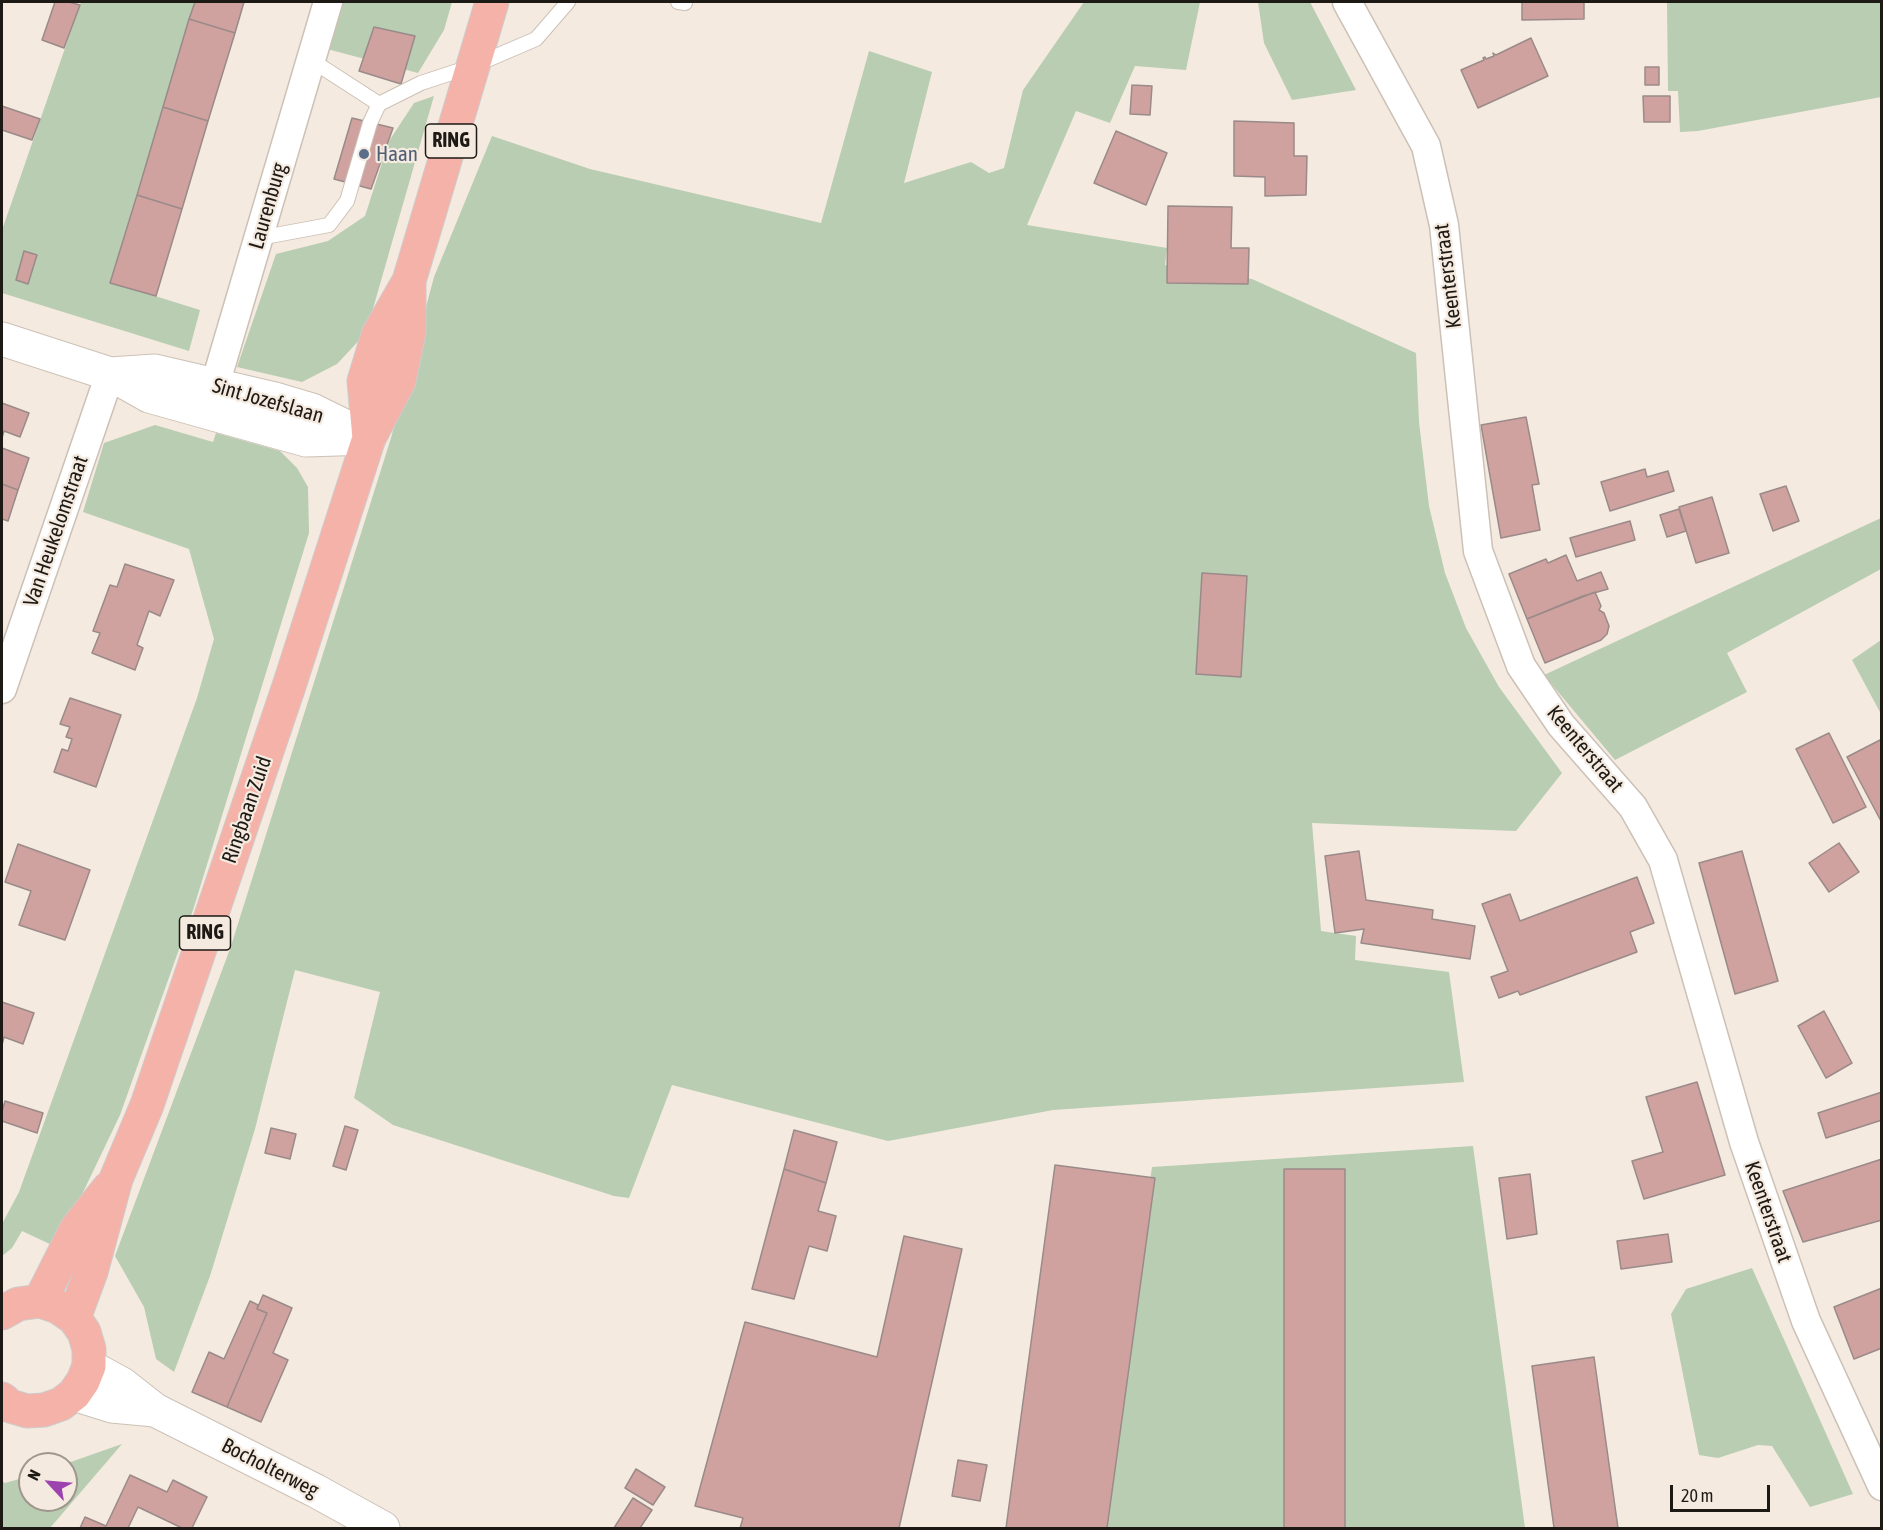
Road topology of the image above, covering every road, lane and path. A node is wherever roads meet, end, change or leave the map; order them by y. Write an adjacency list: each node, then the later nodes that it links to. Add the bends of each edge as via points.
1 (328, 2): 7 (street, Laurenburg)
2 (492, 2): 8 (main road, Ringbaan Zuid / RING)
3 (568, 2): 8 (lane, via 536,39)
4 (678, 2): 5 (lane)
5 (685, 2)
6 (1347, 2): 22 (street, Keenterstraat, via 1426,146 1443,225 1478,551 1521,666 1561,725 1633,807 1663,860 1744,1142 1806,1321)
7 (310, 60): 9 (lane); 10 (street, Laurenburg)
8 (473, 66): 9 (lane, via 421,83); 14 (main road, Ringbaan Zuid / RING, via 409,281 378,335 364,381)
9 (379, 104): 10 (lane, via 347,201 329,225)
10 (259, 238): 13 (street, Laurenburg)
11 (2, 339): 12 (street, Sint Jozefslaan)
12 (110, 374): 13 (street, Sint Jozefslaan, via 149,396); 15 (street, Van Heukelomstraat)
13 (212, 398): 14 (street, Sint Jozefslaan, via 306,440)
14 (369, 438): 16 (main road, Ringbaan Zuid / RING, via 151,1094)
15 (2, 689)
16 (116, 1179): 17 (main road, Ringbaan Zuid / RING, via 77,1228); 19 (main road, Ringbaan Zuid / RING)
17 (40, 1302): 18 (main road, via 18,1304); 19 (main road, via 58,1307)
18 (2, 1313)
19 (74, 1318): 20 (main road, via 89,1349)
20 (81, 1380): 21 (main road, via 60,1404 44,1410); 23 (street, Bocholterweg, via 122,1384 155,1410)
21 (4, 1407)
22 (1881, 1486)
23 (383, 1528)

